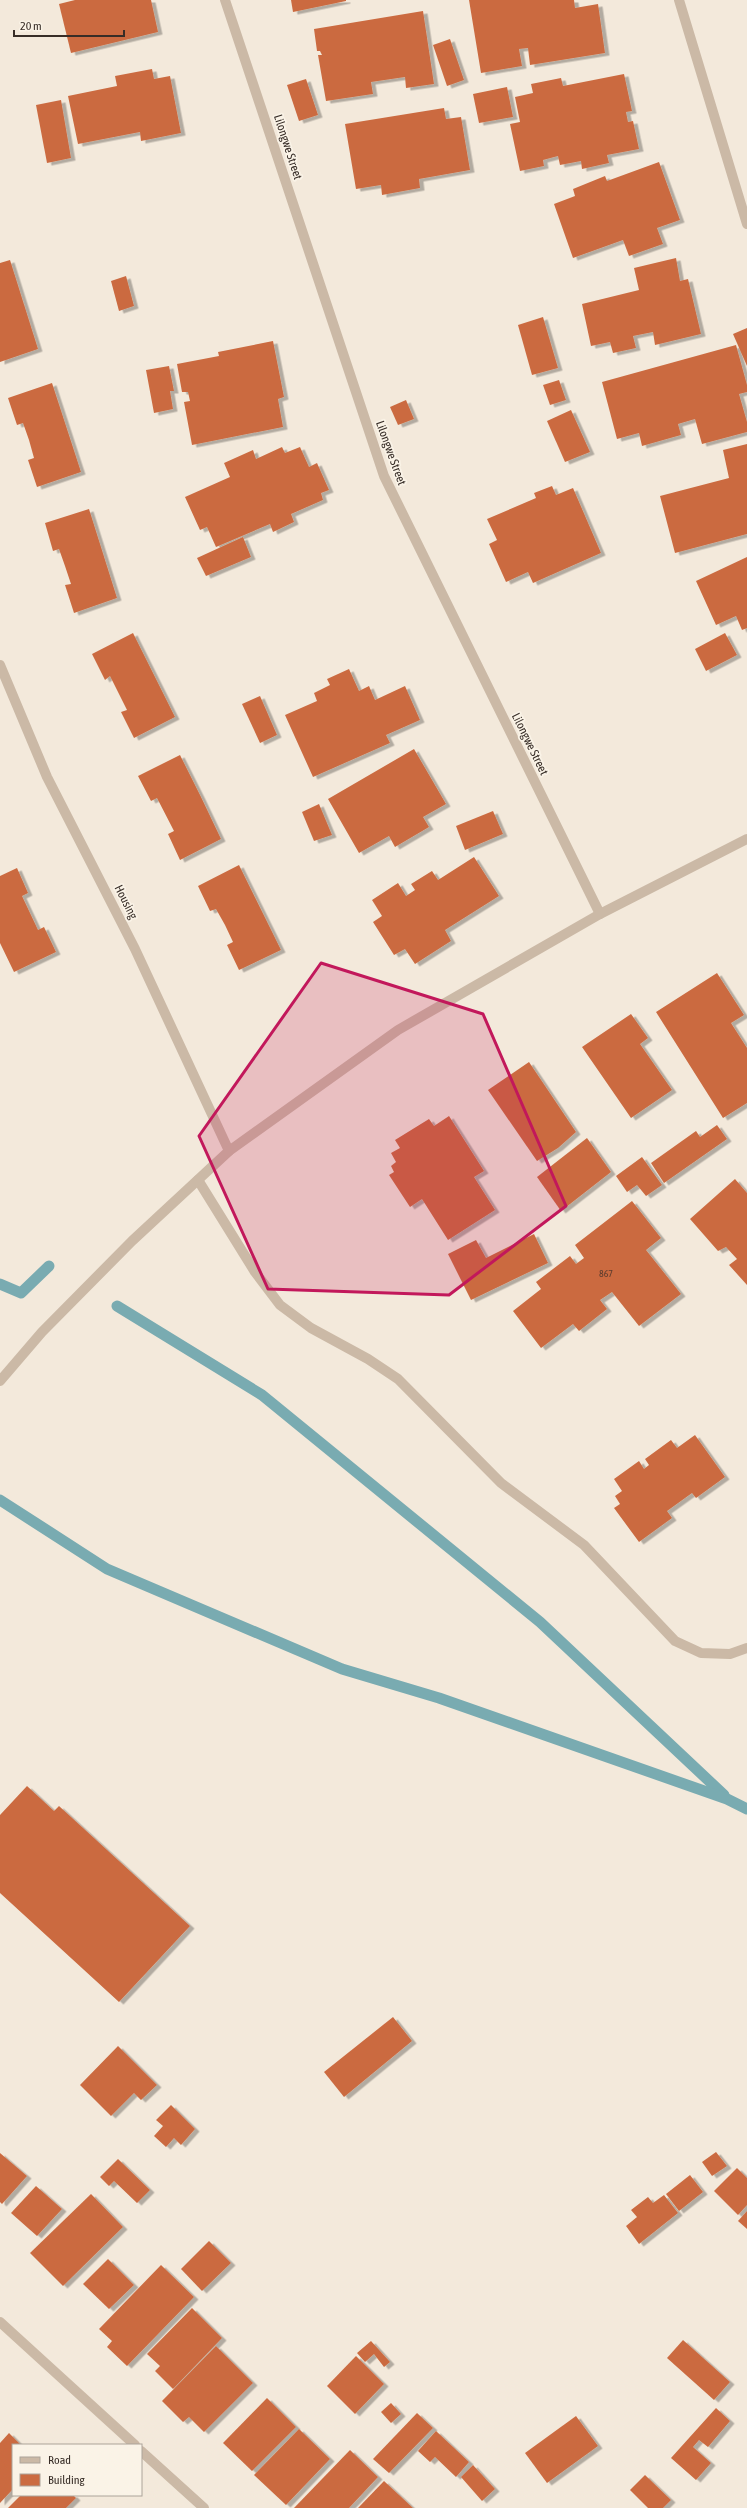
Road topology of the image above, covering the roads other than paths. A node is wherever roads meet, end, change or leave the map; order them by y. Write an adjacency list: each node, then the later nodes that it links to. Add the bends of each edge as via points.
1 (225, 0): 6 (street, Lilongwe Street, via 384,476)
2 (679, 0): 3 (street)
3 (747, 224)
4 (0, 665): 7 (street, Housing, via 47,777 135,949)
5 (747, 839): 6 (street)
6 (600, 914): 7 (street, via 398,1030)
7 (229, 1150): 8 (street)
8 (198, 1180): 9 (street, via 132,1241 42,1332); 10 (street, via 255,1272 280,1304 311,1328 368,1359 398,1379 502,1483 584,1545 675,1641 701,1653 730,1654)
9 (0, 1381)
10 (747, 1648)
11 (0, 2322): 12 (street)
12 (134, 2444)
13 (142, 2452): 14 (street)
14 (204, 2508)

